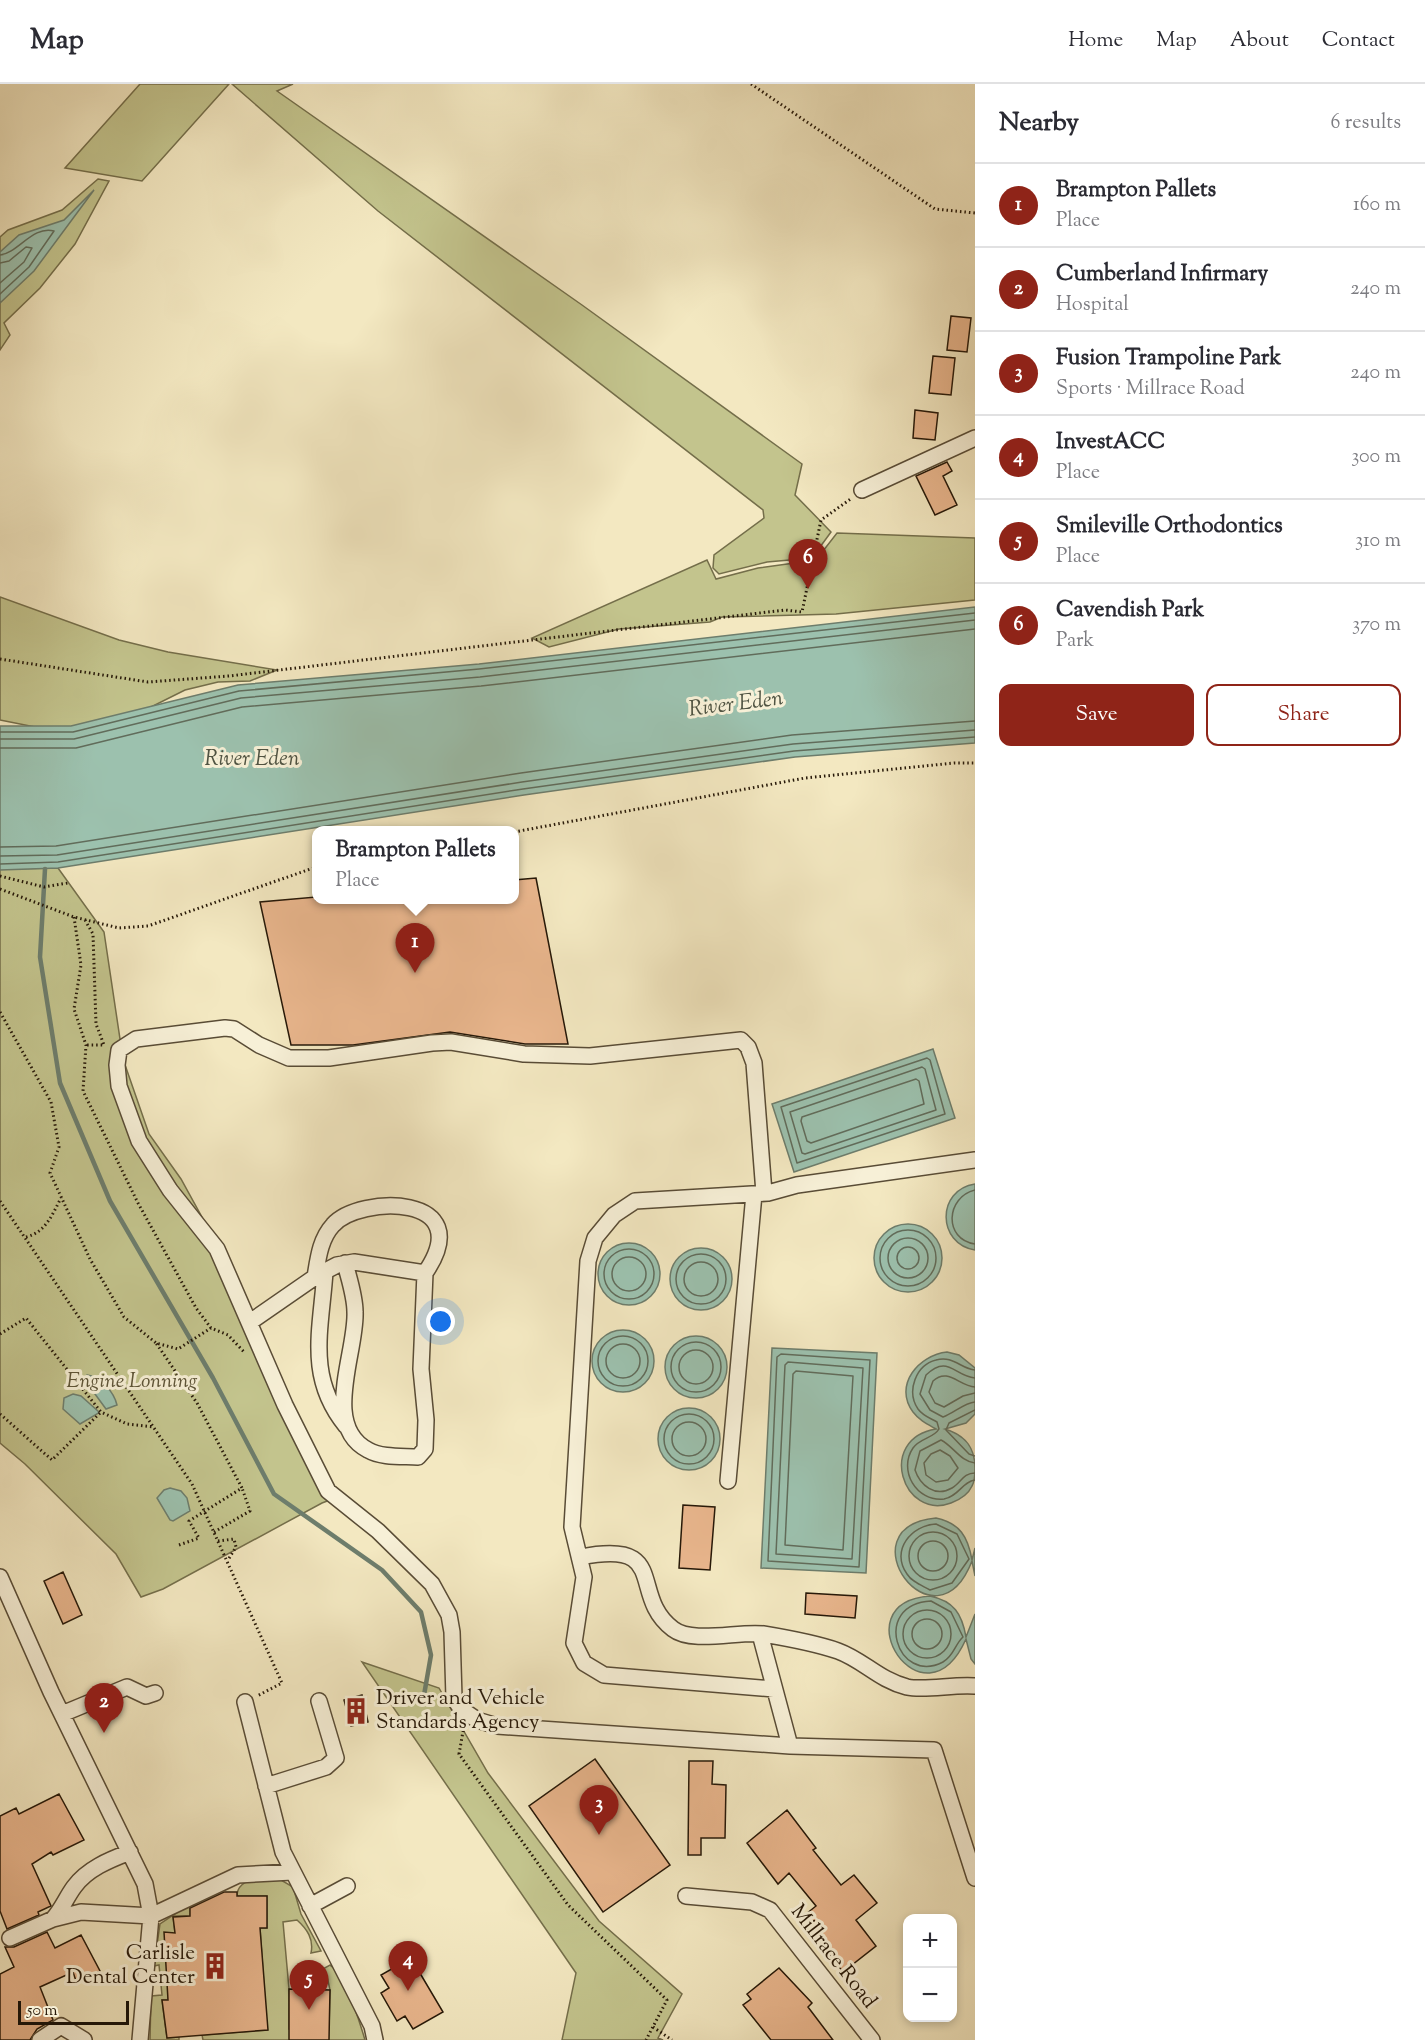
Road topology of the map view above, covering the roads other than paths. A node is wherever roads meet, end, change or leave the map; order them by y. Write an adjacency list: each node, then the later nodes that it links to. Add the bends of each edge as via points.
1 (975, 438): 2 (street)
2 (862, 490)
3 (975, 1160): 4 (street)
4 (759, 1193): 8 (street, via 754,1063 741,1040 590,1056 548,1056 451,1042 289,1058 234,1029 136,1039 119,1050 117,1065 126,1109 170,1190 217,1249); 10 (street); 11 (street, via 635,1201 614,1215 595,1238 588,1261 572,1527)
5 (345, 1263): 6 (street); 7 (street); 9 (street, via 355,1313 344,1390 345,1417)
6 (425, 1273): 7 (street, via 441,1243 434,1220 426,1212 408,1207 380,1207 347,1214 334,1223 322,1244); 9 (street, via 423,1453 417,1457 369,1451 360,1446)
7 (320, 1274): 8 (street); 9 (street, via 320,1367 330,1407)
8 (250, 1322): 20 (street, via 285,1405 328,1491 416,1566 442,1599 452,1632 454,1698 466,1713 497,1726)
9 (351, 1431)
10 (728, 1481)
11 (581, 1557): 13 (street, via 609,1551 629,1556 645,1571 653,1606 674,1630 706,1636); 15 (street, via 584,1577 574,1643 584,1663 604,1675)
12 (0, 1577): 19 (street)
13 (760, 1634): 14 (street, via 840,1652 886,1681 910,1688); 15 (street)
14 (975, 1686)
15 (774, 1689): 20 (street)
16 (155, 1693): 19 (street, via 146,1696 127,1687)
17 (318, 1701): 21 (street, via 336,1758 326,1767)
18 (245, 1702): 21 (street)
19 (62, 1714): 22 (street)
20 (790, 1746): 24 (street, via 934,1750)
21 (266, 1786): 23 (street)
22 (130, 1852): 28 (street, via 145,1884); 29 (street, via 107,1861 80,1880)
23 (292, 1872): 27 (street); 28 (street, via 238,1875)
24 (975, 1878)
25 (347, 1886): 27 (street)
26 (686, 1896): 35 (street, Millrace Road, via 752,1902 770,1911)
27 (310, 1906): 34 (street, via 372,2026)
28 (151, 1916): 29 (street, via 81,1912); 33 (street)
29 (53, 1919): 30 (street)
30 (10, 1938)
31 (40, 2040): 32 (street, via 61,2026)
32 (84, 2040)
33 (140, 2040)
34 (375, 2040)
35 (872, 2040)

